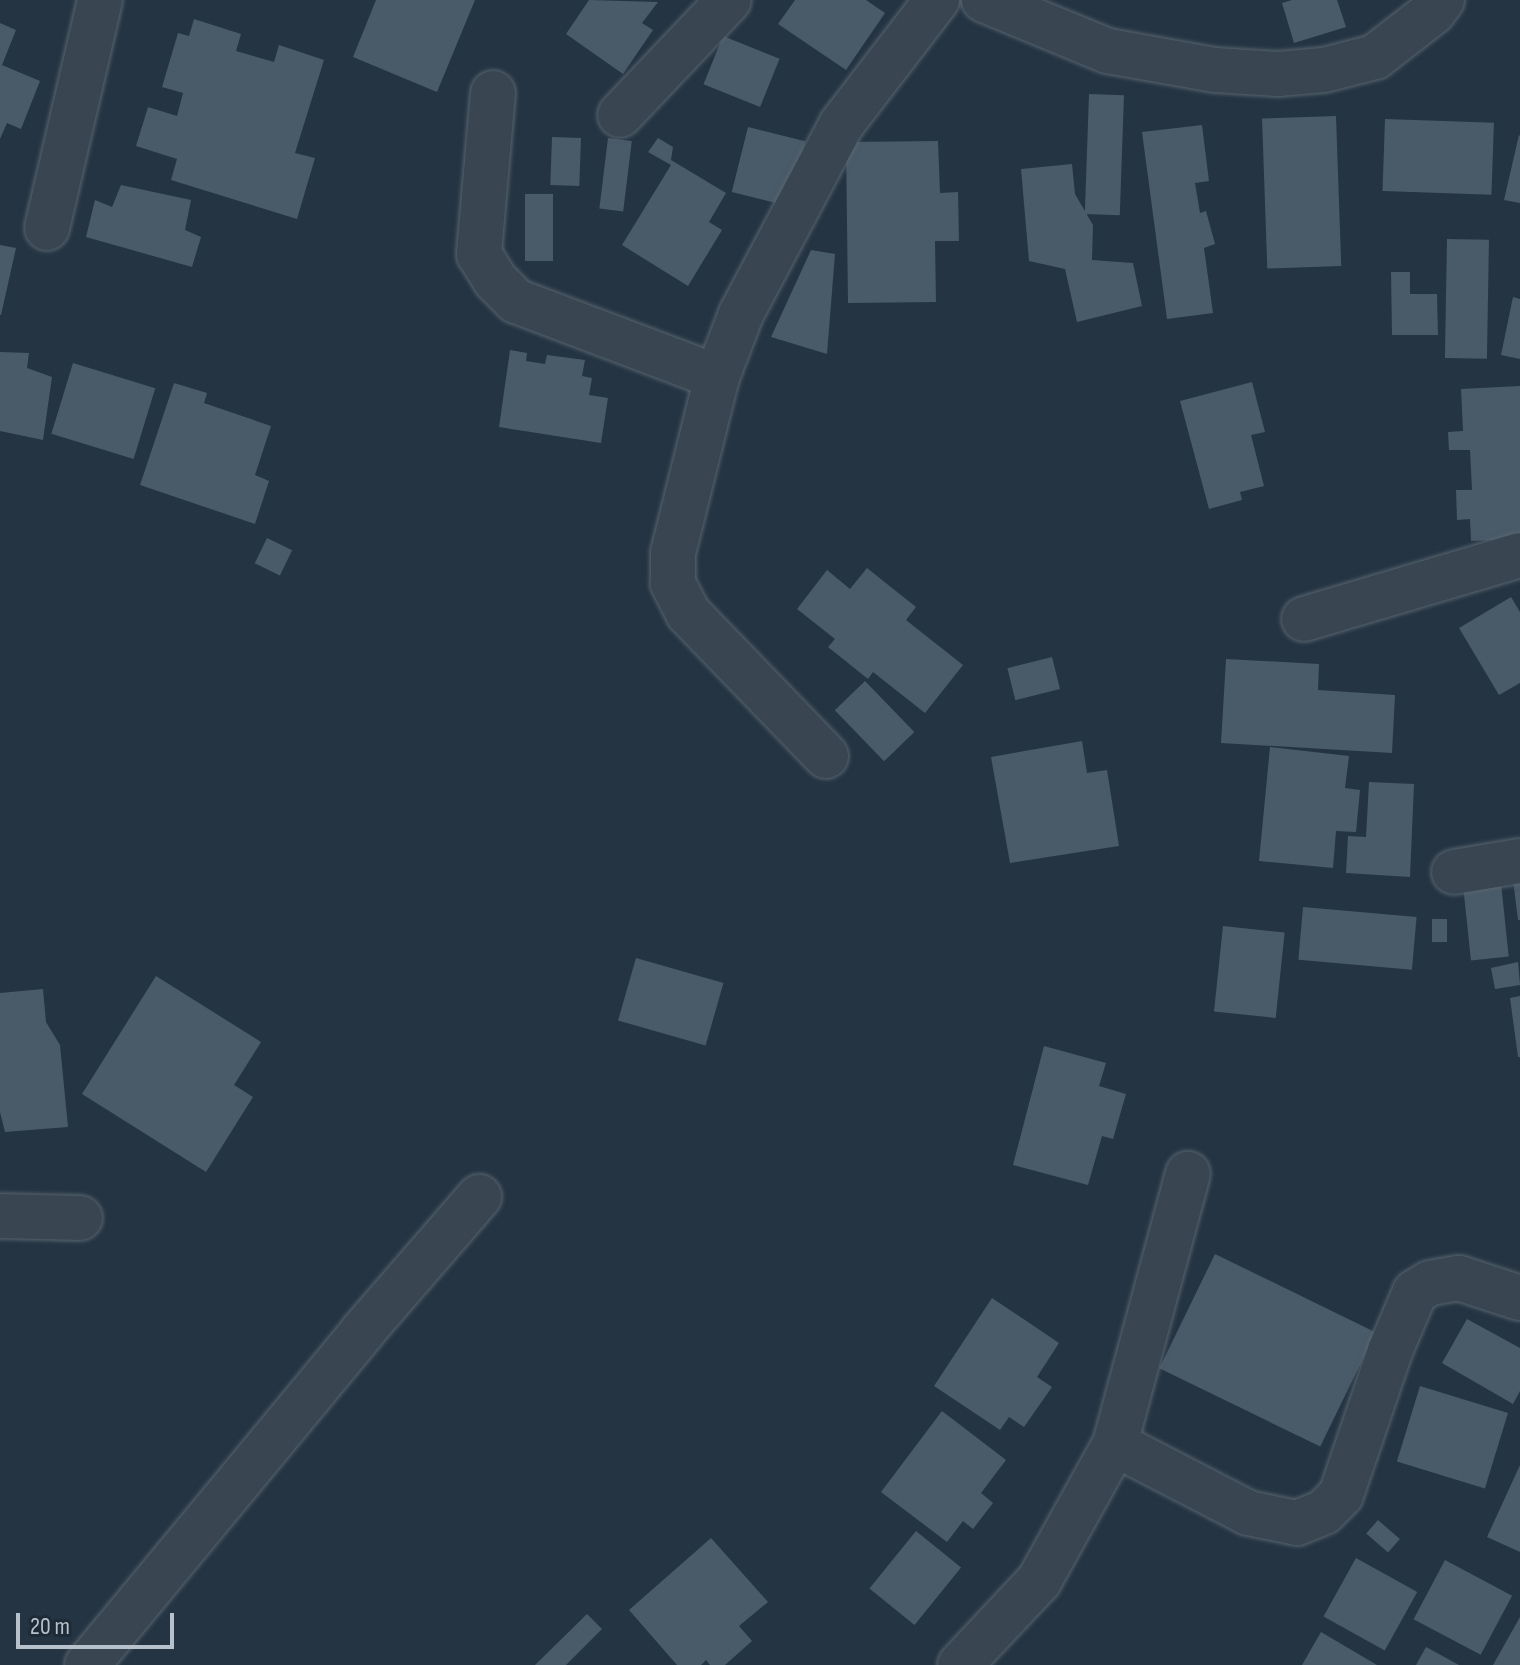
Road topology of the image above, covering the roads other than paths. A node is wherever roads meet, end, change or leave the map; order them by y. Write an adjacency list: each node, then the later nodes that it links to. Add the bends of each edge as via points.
1 (100, 0): 8 (street)
2 (729, 0): 7 (street)
3 (937, 0): 9 (street, via 841,125 741,314)
4 (984, 0): 5 (street, via 1108,51 1215,70 1278,74 1324,70 1375,57)
5 (1442, 0)
6 (493, 93): 9 (street, via 479,254 495,280 516,301)
7 (620, 115)
8 (47, 228)
9 (717, 377): 12 (street, via 680,516 673,583 688,613)
10 (1520, 555): 11 (street)
11 (1304, 619)
12 (826, 756)
13 (1520, 861): 14 (street)
14 (1454, 872)
15 (1188, 1174): 20 (street)
16 (479, 1197): 21 (street)
17 (0, 1216): 18 (street)
18 (80, 1218)
19 (1520, 1298): 20 (street, via 1459,1278 1430,1283 1415,1292 1341,1495 1324,1512 1297,1523 1248,1513)
20 (1115, 1444): 22 (street, via 1039,1581)
21 (87, 1665)
22 (960, 1665)

